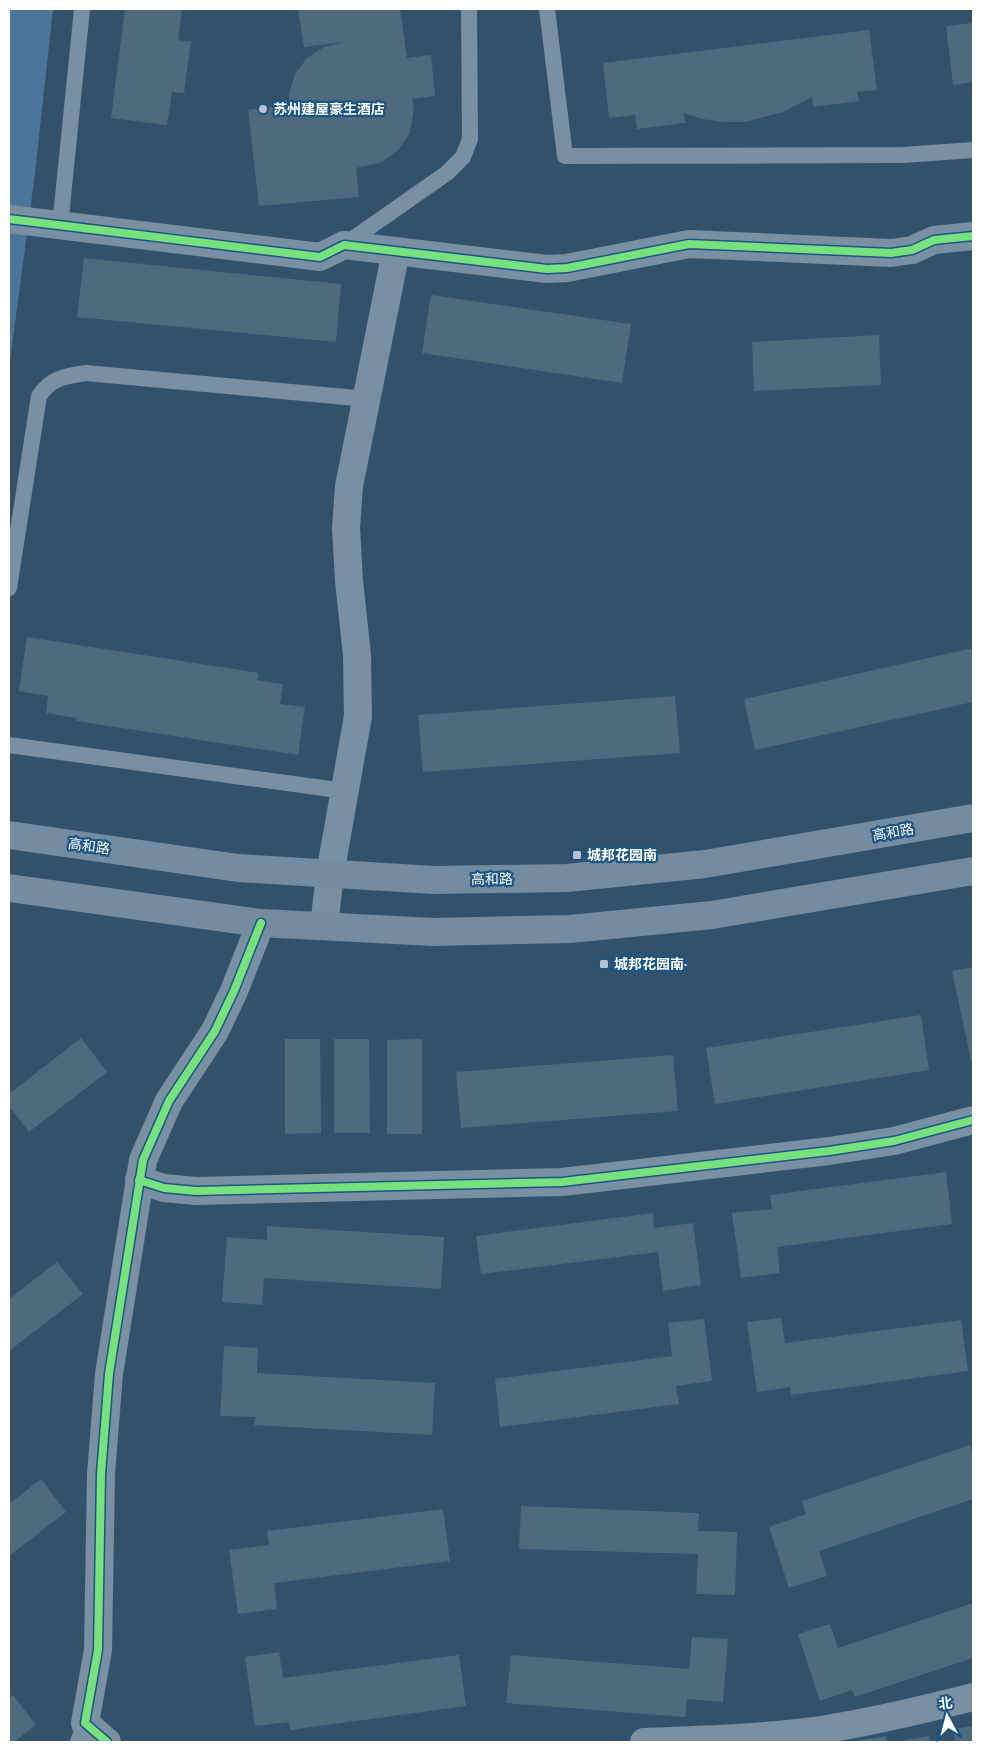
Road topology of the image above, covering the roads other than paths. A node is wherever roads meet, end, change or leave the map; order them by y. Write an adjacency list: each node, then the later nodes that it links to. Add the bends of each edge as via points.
1 (82, 9): 5 (lane)
2 (469, 9): 7 (lane, via 470,139 463,157 447,173)
3 (547, 9): 4 (lane, via 565,156 903,155)
4 (973, 150)
5 (34, 223): 7 (street, via 320,257)
6 (973, 236): 8 (street, via 934,240 912,250 891,253 689,244 585,265 547,269)
7 (344, 245): 8 (street)
8 (396, 251): 9 (street)
9 (367, 399): 10 (lane, via 86,373 55,379 39,396); 12 (street, via 349,486 346,528 358,716)
10 (9, 588)
11 (9, 745): 12 (lane)
12 (345, 790): 16 (street)
13 (973, 818): 16 (main road, 高和路, via 705,864 567,878 434,880)
14 (9, 835): 16 (main road, 高和路, via 238,868)
15 (973, 871): 19 (main road, via 712,915 570,930 433,932)
16 (330, 874): 19 (street)
17 (9, 888): 18 (main road)
18 (261, 923): 19 (main road); 21 (street, via 215,1031 183,1077 157,1124 143,1160)
19 (324, 926)
20 (973, 1120): 21 (street, via 894,1141 838,1150 562,1182 196,1191 164,1188)
21 (140, 1180): 23 (street, via 109,1374 101,1474 98,1650)
22 (973, 1697): 25 (street, via 820,1730)
23 (82, 1733): 24 (street)
24 (107, 1742)
25 (644, 1742)

